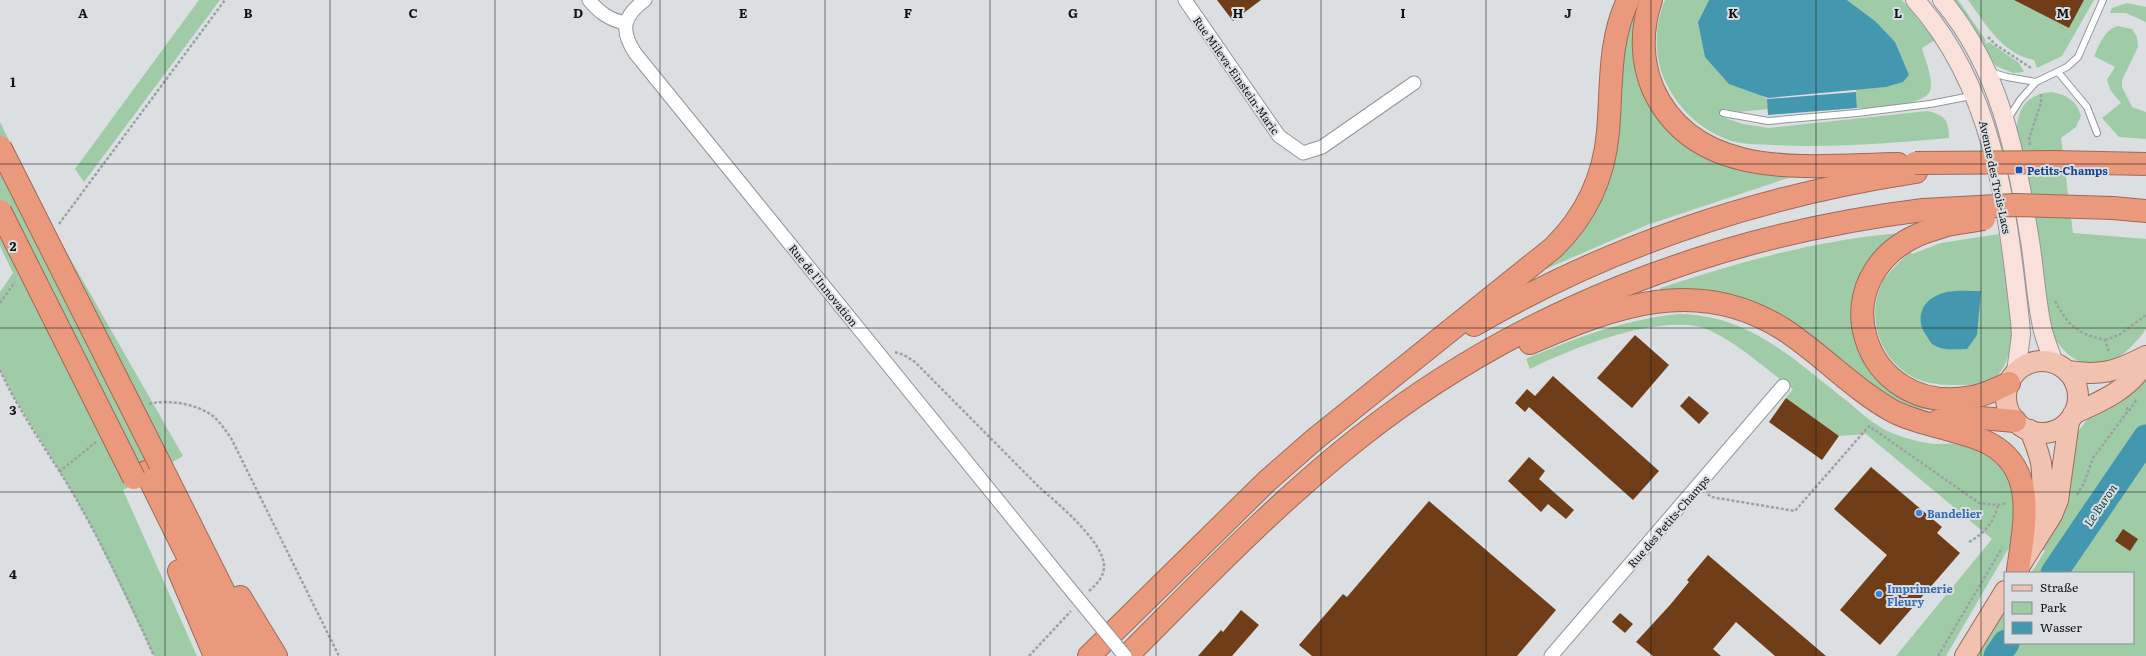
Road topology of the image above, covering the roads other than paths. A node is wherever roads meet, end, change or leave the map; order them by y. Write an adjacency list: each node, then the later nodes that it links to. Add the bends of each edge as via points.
1 (589, 0): 9 (street, via 599,12)
2 (645, 0): 9 (street, via 631,11)
3 (1185, 0): 13 (street, Rue Mileva-Einstein-Maric, via 1279,136 1303,153 1322,147)
4 (1628, 0): 29 (highway, via 1612,57 1604,160 1597,185 1575,225 1553,248)
5 (1651, 0): 20 (highway, via 1644,40 1645,62 1650,81 1658,100 1670,117 1701,144 1739,159 1763,164)
6 (1914, 0): 14 (main road, Avenue des Trois-Lacs, via 1943,36)
7 (1942, 0): 10 (main road, Avenue des Trois-Lacs, via 1960,23)
8 (2103, 0): 11 (lane, via 2078,57)
9 (626, 23): 44 (street, Rue de l'Innovation, bridge, via 629,44 634,53)
10 (1987, 71): 12 (lane); 16 (main road, Avenue des Trois-Lacs)
11 (2058, 72): 12 (lane); 17 (lane, via 2087,107)
12 (2036, 82): 16 (lane, via 2020,100)
13 (1414, 83)
14 (1975, 95): 15 (lane, via 1908,107 1768,121); 27 (main road, Avenue des Trois-Lacs, via 1989,136 1998,179 2017,298 2021,335)
15 (1723, 114)
16 (2007, 122): 26 (main road, Avenue des Trois-Lacs, via 2020,182 2043,331)
17 (2097, 133)
18 (0, 147): 34 (highway, bridge)
19 (2146, 164): 20 (highway, bridge, via 2029,154)
20 (1916, 168): 29 (highway, via 1773,200 1683,228 1614,255 1535,292 1463,332 1400,373)
21 (2113, 208): 23 (highway); 27 (highway, bridge, via 1993,217 1952,224 1907,240 1892,251 1870,279 1864,295 1862,312 1864,334 1872,354 1884,372 1896,381 1914,391 1933,397 1954,399 1970,398 1992,391); 30 (highway, bridge, via 2035,205 1923,210 1781,234 1661,270 1586,301 1513,336 1443,378)
22 (0, 211): 34 (highway, bridge, via 84,377)
23 (2146, 211)
24 (2146, 356): 26 (main road, via 2102,374 2086,374)
25 (2146, 360): 31 (main road, via 2140,372 2129,383)
26 (2060, 367): 27 (main road, via 2036,361 2026,365); 31 (main road, via 2077,388 2078,401)
27 (2013, 378): 33 (main road, via 2006,394 2007,406)
28 (1783, 386): 45 (street, Rue des Petits-Champs)
29 (1354, 408): 43 (highway, via 1316,438 1237,509)
30 (1400, 408): 32 (highway, via 1529,343 1577,324 1645,304 1686,299 1723,303 1762,318 1792,336 1874,399); 44 (highway, via 1347,448 1282,504)
31 (2071, 417): 33 (main road, via 2051,431); 36 (main road, via 2058,500 2052,515)
32 (1907, 418): 33 (highway, via 1936,422 1981,418); 37 (highway, via 1982,440 1998,449 2015,467 2024,487 2025,505)
33 (2023, 426): 36 (main road, via 2041,462 2041,500)
34 (146, 471): 35 (highway); 39 (highway, via 182,577); 40 (highway)
35 (180, 503): 41 (highway); 42 (highway)
36 (2032, 544): 37 (main road)
37 (2017, 571)
38 (2004, 593): 46 (main road)
39 (215, 656)
40 (237, 656)
41 (256, 656)
42 (276, 656)
43 (1089, 656)
44 (1126, 656)
45 (1551, 656)
46 (1965, 656)

